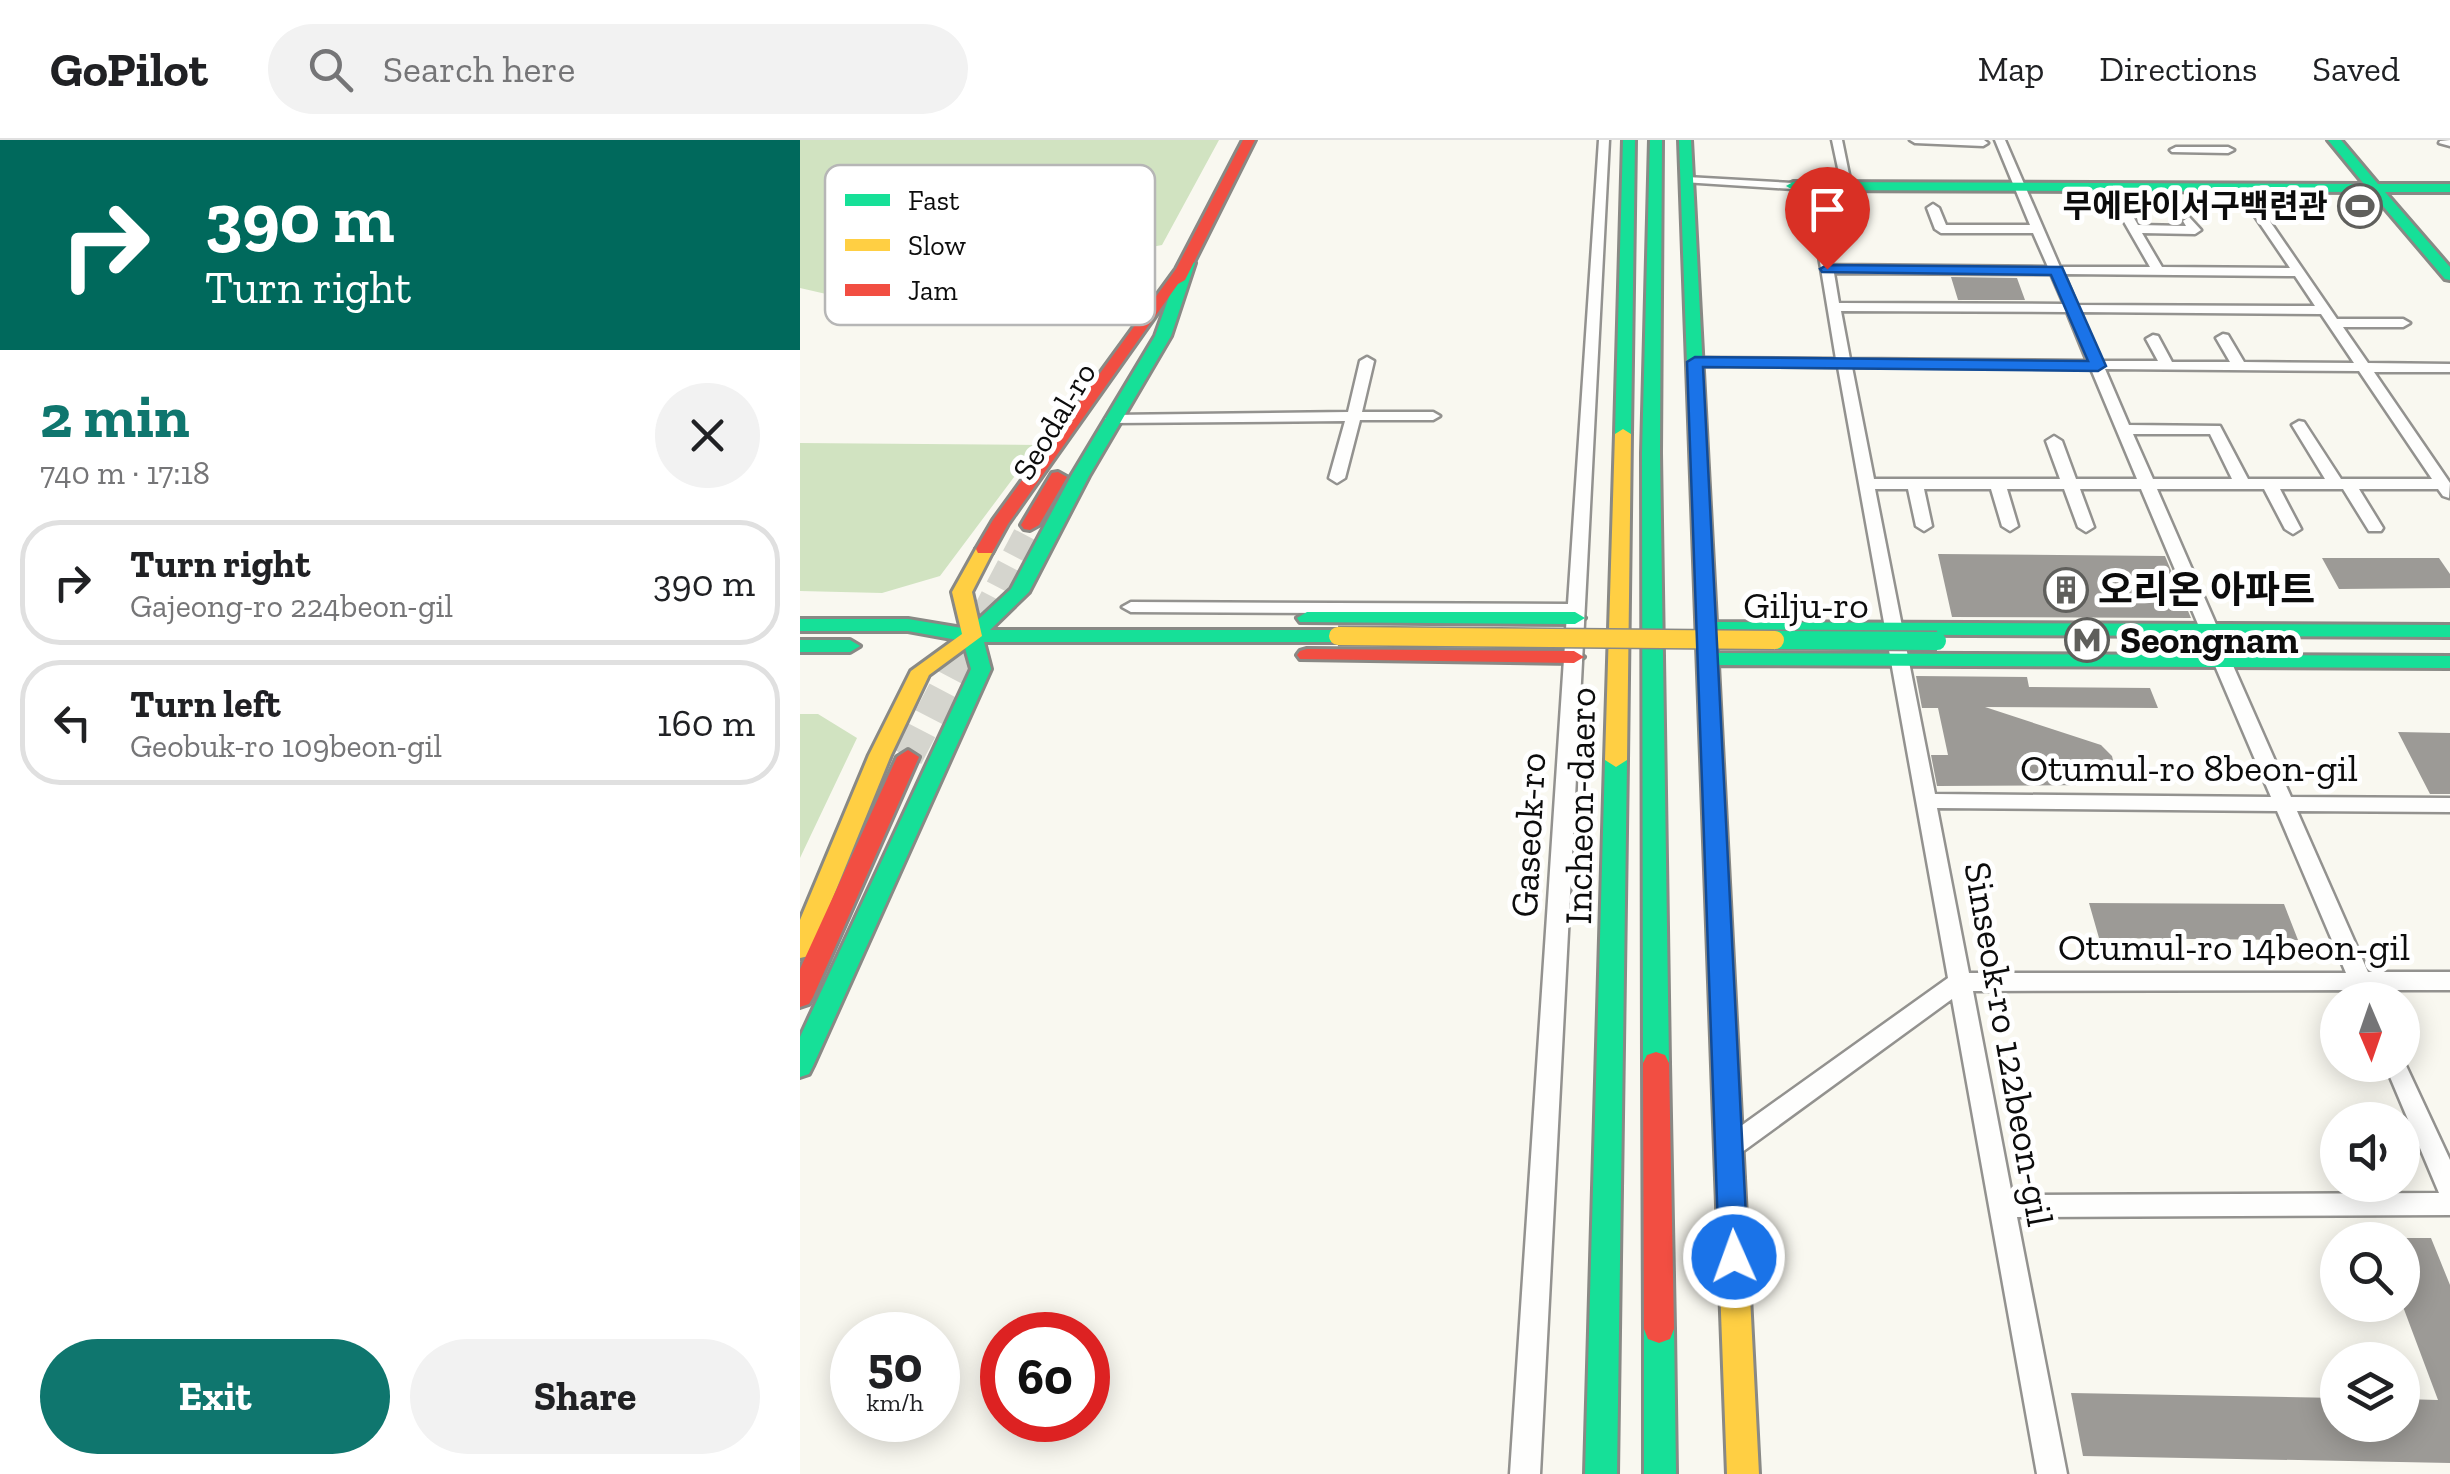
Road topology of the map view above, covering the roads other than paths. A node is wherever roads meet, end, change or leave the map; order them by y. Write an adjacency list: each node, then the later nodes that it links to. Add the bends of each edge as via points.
1 (1249, 140): 27 (main road, Seodal-ro)
2 (1604, 140): 75 (street, Gaseok-ro)
3 (1628, 140): 110 (main road, Incheon-daero)
4 (1656, 140): 14 (main road, Incheon-daero)
5 (1668, 140): 14 (main road)
6 (1686, 140): 15 (main road)
7 (1837, 140): 17 (street)
8 (1915, 140): 11 (street)
9 (2000, 140): 18 (street)
10 (2334, 140): 21 (main road)
11 (1983, 143)
12 (2176, 150): 13 (street)
13 (2228, 150)
14 (1657, 177): 111 (main road, Incheon-daero, via 1651,453)
15 (1687, 185): 16 (street); 44 (main road)
16 (1802, 186): 17 (main road); 28 (street, Sinseok-ro 122beon-gil)
17 (1848, 186): 18 (main road)
18 (2020, 187): 19 (main road); 25 (street)
19 (2110, 187): 20 (main road); 26 (street)
20 (2241, 187): 21 (main road); 31 (street)
21 (2374, 188): 22 (main road); 32 (main road)
22 (2450, 188)
23 (1933, 208): 25 (street, via 1941,229)
24 (2189, 221): 26 (street, via 2195,230)
25 (2038, 229): 29 (street)
26 (2134, 229): 30 (street)
27 (1188, 263): 33 (main road); 37 (main road, Seodal-ro); 53 (main road, via 1164,336)
28 (1827, 269): 29 (street); 34 (street, Sinseok-ro 122beon-gil)
29 (2056, 270): 30 (street); 35 (street)
30 (2158, 271): 31 (street)
31 (2296, 272): 36 (street)
32 (2450, 276)
33 (1155, 302)
34 (1834, 308): 35 (street); 45 (street, Sinseok-ro 122beon-gil)
35 (2073, 309): 36 (street); 46 (street)
36 (2327, 316): 38 (street); 49 (street)
37 (1155, 322)
38 (2402, 323)
39 (1139, 325): 67 (main road)
40 (1154, 325): 68 (main road, Seodal-ro)
41 (2223, 338): 48 (street)
42 (2153, 340): 47 (street)
43 (1367, 361): 51 (street)
44 (1695, 362): 45 (street); 78 (main road)
45 (1842, 364): 46 (street); 58 (street, Sinseok-ro 122beon-gil)
46 (2098, 366): 47 (street); 55 (street)
47 (2168, 367): 48 (street)
48 (2240, 367): 49 (street)
49 (2362, 368): 50 (street); 66 (street)
50 (2450, 368)
51 (1354, 416): 52 (street); 53 (street); 57 (street)
52 (1433, 416)
53 (1112, 419): 68 (main road)
54 (2299, 425): 63 (street)
55 (2125, 430): 61 (street, via 2215,430); 65 (street)
56 (2054, 441): 64 (street)
57 (1337, 478)
58 (1868, 484): 59 (street); 77 (street, Sinseok-ro 122beon-gil)
59 (1915, 484): 60 (street); 69 (street)
60 (1998, 484): 64 (street); 70 (street)
61 (2243, 484): 62 (street); 65 (street)
62 (2270, 484): 63 (street); 73 (street)
63 (2342, 484): 66 (street); 72 (street)
64 (2071, 485): 65 (street); 71 (street)
65 (2149, 485): 79 (street)
66 (2446, 489)
67 (999, 524): 68 (main road, via 1015,543 1036,539); 81 (main road, via 962,592)
68 (1042, 526): 81 (main road, via 1020,592)
69 (1924, 526)
70 (2010, 526)
71 (2086, 527)
72 (2375, 528)
73 (2293, 529)
74 (1131, 607): 75 (street)
75 (1576, 613): 82 (main road, Gilju-ro, via 1133,618); 85 (street, Gaseok-ro)
76 (800, 625): 81 (main road, Gilju-ro, via 908,625)
77 (1894, 627): 78 (main road); 79 (main road); 86 (street, Sinseok-ro 122beon-gil)
78 (1707, 628): 87 (main road)
79 (2209, 629): 80 (main road)
80 (2450, 631)
81 (972, 636): 82 (main road, Gilju-ro); 83 (main road, Gilju-ro); 90 (main road, via 921,672); 92 (main road, via 982,668)
82 (1041, 636): 84 (main road, Gilju-ro, bridge); 85 (main road, Gilju-ro, via 1094,653)
83 (800, 646)
84 (2450, 646)
85 (1574, 657): 109 (street, Gaseok-ro)
86 (1900, 657): 87 (main road); 88 (main road); 93 (street, Sinseok-ro 122beon-gil)
87 (1708, 658): 105 (main road)
88 (2222, 661): 89 (main road); 94 (street)
89 (2450, 662)
90 (880, 756): 92 (main road, via 914,740 936,745); 96 (main road)
91 (908, 757): 102 (main road)
92 (941, 757): 103 (main road)
93 (1927, 802): 94 (street, Otumul-ro 8beon-gil); 97 (street, Sinseok-ro 122beon-gil)
94 (2286, 804): 95 (street, Otumul-ro 8beon-gil); 98 (street)
95 (2450, 805)
96 (800, 949)
97 (1959, 982): 101 (street, Otumul-ro 14beon-gil); 105 (street); 108 (street, Sinseok-ro 122beon-gil)
98 (2361, 982)
99 (2450, 982): 100 (street, Otumul-ro 14beon-gil)
100 (2420, 985)
101 (2320, 990)
102 (800, 997)
103 (800, 1066)
104 (2404, 1082): 106 (street)
105 (1729, 1148): 112 (main road)
106 (2450, 1188)
107 (2450, 1204): 108 (street)
108 (2000, 1206): 113 (street, Sinseok-ro 122beon-gil)
109 (1526, 1474)
110 (1600, 1474)
111 (1660, 1474)
112 (1743, 1474)
113 (2052, 1474)

